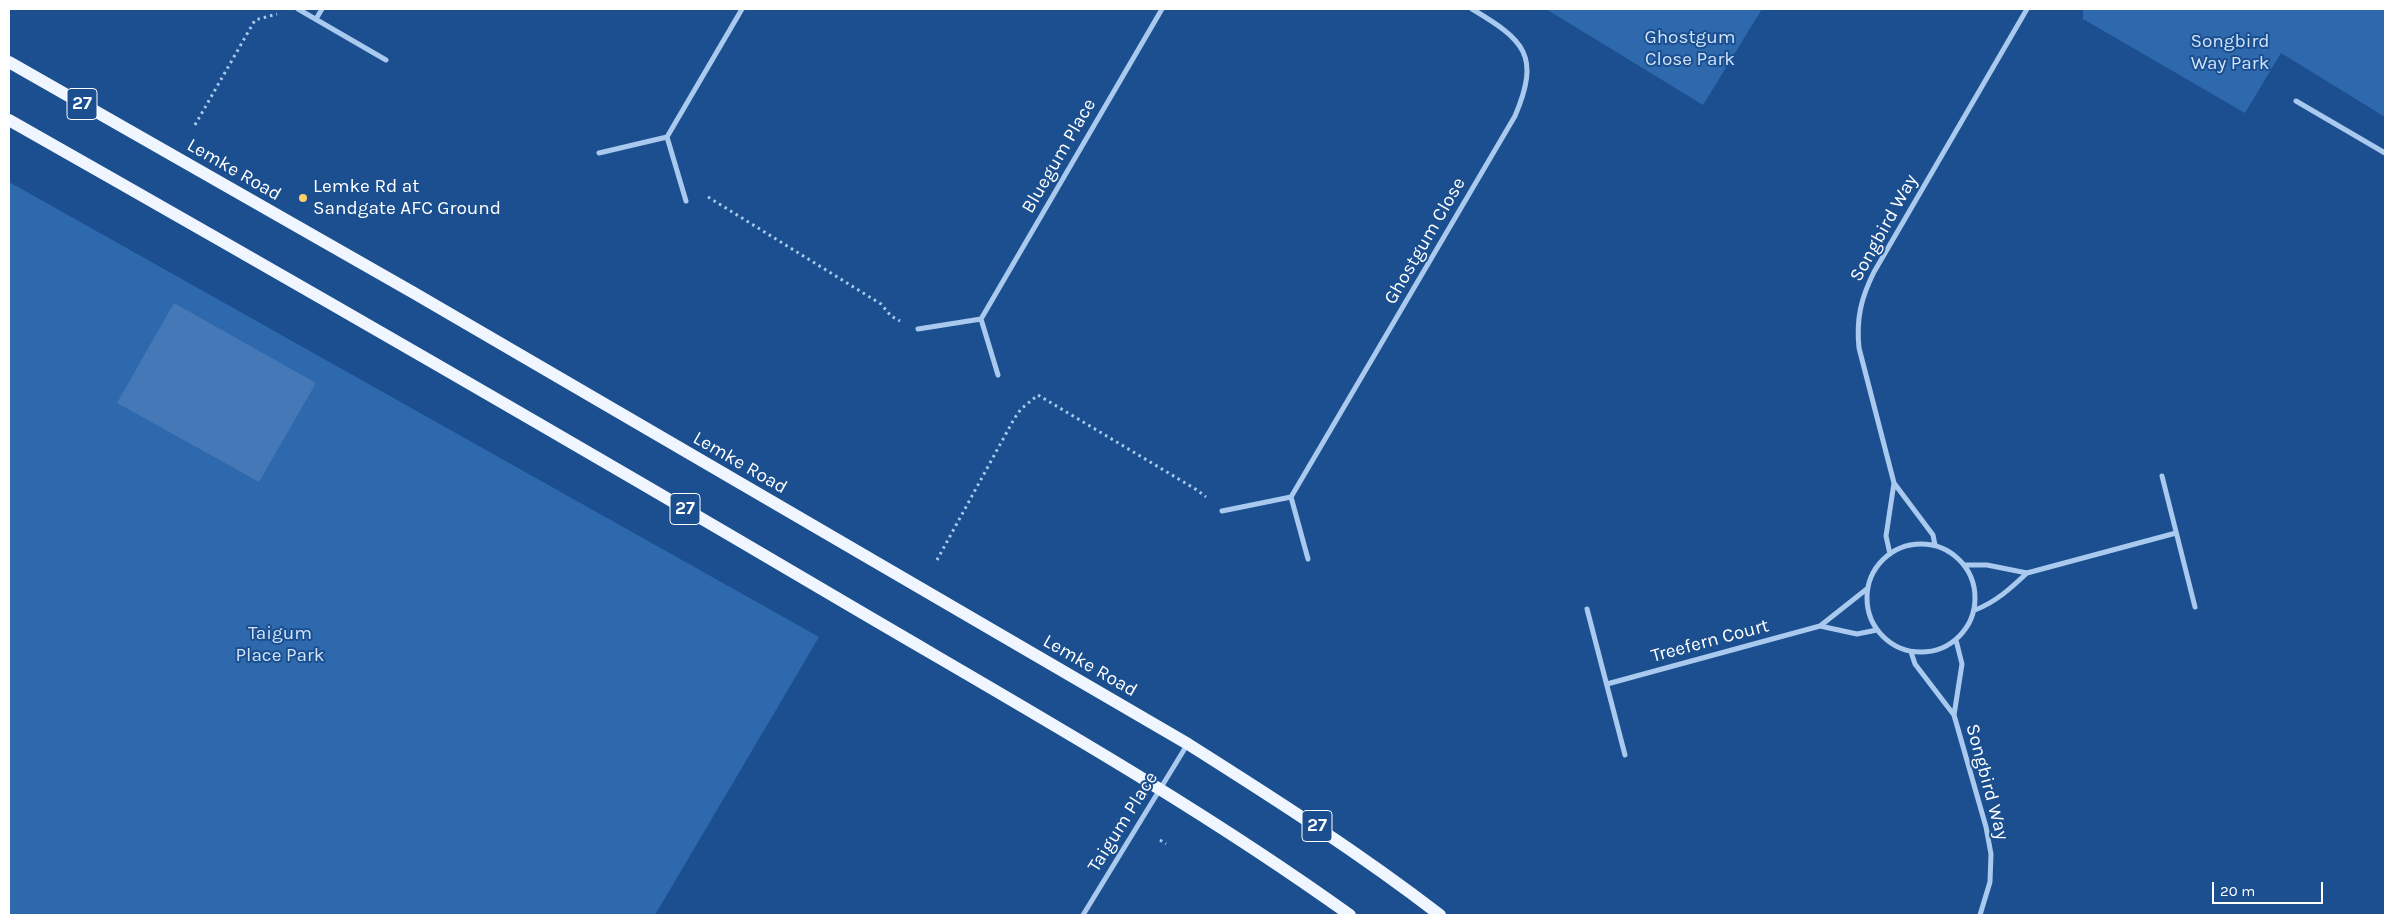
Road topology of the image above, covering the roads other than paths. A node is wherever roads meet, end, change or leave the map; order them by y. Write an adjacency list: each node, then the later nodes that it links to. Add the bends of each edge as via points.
1 (298, 9): 7 (street)
2 (322, 9): 7 (street)
3 (742, 9): 12 (street)
4 (1162, 9): 16 (street, Bluegum Place)
5 (1472, 9): 21 (street, Ghostgum Close, via 1514,36 1522,50 1527,64 1522,99)
6 (2028, 9): 20 (street, Songbird Way, via 1874,272 1859,308 1859,348)
7 (316, 19): 8 (street)
8 (386, 60)
9 (9, 62): 39 (main road, Lemke Road / 27, via 414,293)
10 (2296, 100): 14 (street)
11 (9, 120): 41 (main road, 27, via 779,564)
12 (667, 137): 13 (street); 15 (street)
13 (599, 153)
14 (2385, 153)
15 (686, 201)
16 (981, 319): 17 (street); 18 (street)
17 (918, 329)
18 (998, 375)
19 (2162, 476): 23 (street)
20 (1894, 483): 24 (street, Songbird Way, via 1933,535); 25 (street, Songbird Way, via 1886,536)
21 (1291, 497): 22 (street); 26 (street)
22 (1222, 511)
23 (2176, 533): 28 (street); 30 (street)
24 (1935, 545): 25 (street, via 1919,543 1904,546); 27 (street, via 1952,552)
25 (1890, 554): 29 (street, via 1880,563)
26 (1308, 559)
27 (1965, 565): 28 (street); 32 (street, via 1973,579)
28 (2028, 572): 32 (street, via 1990,604)
29 (1868, 588): 33 (street, Treefern Court); 34 (street, via 1867,602)
30 (2195, 607)
31 (1587, 609): 37 (street)
32 (1974, 610): 35 (street, via 1968,627)
33 (1820, 626): 34 (street, Treefern Court, via 1857,634); 37 (street, Treefern Court)
34 (1877, 630): 36 (street, via 1898,647)
35 (1956, 640): 36 (street, via 1943,648); 38 (street, Songbird Way, via 1962,664)
36 (1911, 652): 38 (street, Songbird Way, via 1915,664)
37 (1607, 684): 40 (street)
38 (1954, 715): 45 (street, Songbird Way, via 1991,854 1990,882)
39 (1188, 744): 41 (street, Taigum Place); 44 (main road, Lemke Road / 27, via 1365,858)
40 (1626, 756)
41 (1161, 790): 42 (street, Taigum Place); 43 (main road, 27, via 1295,875)
42 (1083, 915)
43 (1350, 915)
44 (1440, 915)
45 (1980, 915)

